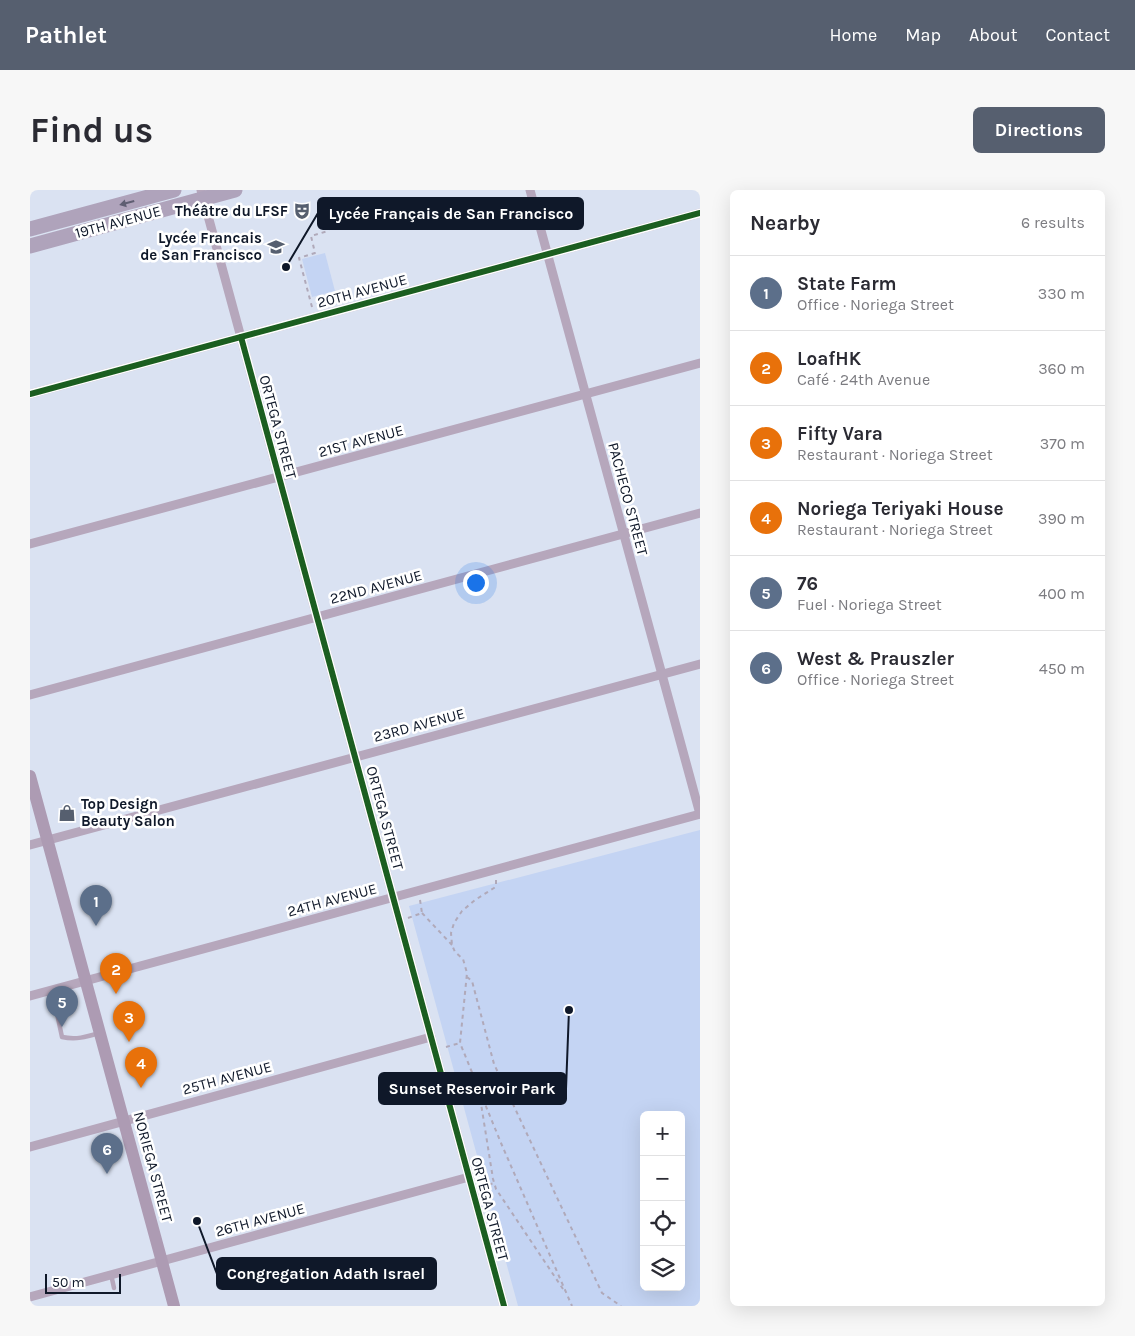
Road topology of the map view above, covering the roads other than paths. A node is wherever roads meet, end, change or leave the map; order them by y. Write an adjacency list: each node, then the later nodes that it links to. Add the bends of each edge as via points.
1 (235, 190): 4 (highway, 19TH AVENUE)
2 (530, 190): 8 (street, PACHECO STREET)
3 (168, 191): 6 (highway, 19TH AVENUE, one-way to 6)
4 (202, 194): 7 (highway, 19TH AVENUE); 9 (street, ORTEGA STREET)
5 (700, 213): 8 (street, 20TH AVENUE)
6 (30, 229)
7 (30, 246)
8 (548, 254): 9 (street, 20TH AVENUE); 12 (street, PACHECO STREET)
9 (241, 337): 11 (street, 20TH AVENUE); 13 (street, ORTEGA STREET)
10 (700, 363): 12 (street, 21ST AVENUE)
11 (30, 394)
12 (586, 394): 13 (street, 21ST AVENUE); 15 (street, PACHECO STREET)
13 (279, 477): 16 (street, 21ST AVENUE); 17 (street, ORTEGA STREET)
14 (700, 513): 15 (street, 22ND AVENUE)
15 (623, 534): 17 (street, 22ND AVENUE); 19 (street, PACHECO STREET)
16 (30, 544)
17 (317, 617): 20 (street, 22ND AVENUE); 21 (street, ORTEGA STREET)
18 (700, 664): 19 (street, 23RD AVENUE)
19 (662, 674): 21 (street, 23RD AVENUE); 23 (street, PACHECO STREET)
20 (30, 695)
21 (355, 757): 24 (street, 23RD AVENUE); 26 (street, ORTEGA STREET)
22 (30, 776): 24 (street, NORIEGA STREET)
23 (700, 814): 26 (street, 24TH AVENUE)
24 (48, 841): 25 (street, 23RD AVENUE); 27 (street, NORIEGA STREET)
25 (30, 845)
26 (393, 898): 27 (street, 24TH AVENUE); 31 (street, ORTEGA STREET)
27 (86, 981): 28 (street, 24TH AVENUE); 30 (street, NORIEGA STREET)
28 (52, 990): 29 (street, 24TH AVENUE); 30 (lane, via 62,1037 82,1038)
29 (30, 996)
30 (100, 1033): 32 (street, NORIEGA STREET)
31 (431, 1038): 32 (street, 25TH AVENUE); 34 (street, ORTEGA STREET)
32 (124, 1121): 33 (street, 25TH AVENUE); 35 (street, NORIEGA STREET)
33 (30, 1147)
34 (469, 1177): 35 (street, 26TH AVENUE); 40 (street, ORTEGA STREET)
35 (162, 1261): 36 (street, 26TH AVENUE); 39 (street, NORIEGA STREET)
36 (111, 1274): 37 (lane); 38 (street, 26TH AVENUE)
37 (114, 1288)
38 (30, 1296)
39 (174, 1306)
40 (504, 1306)

